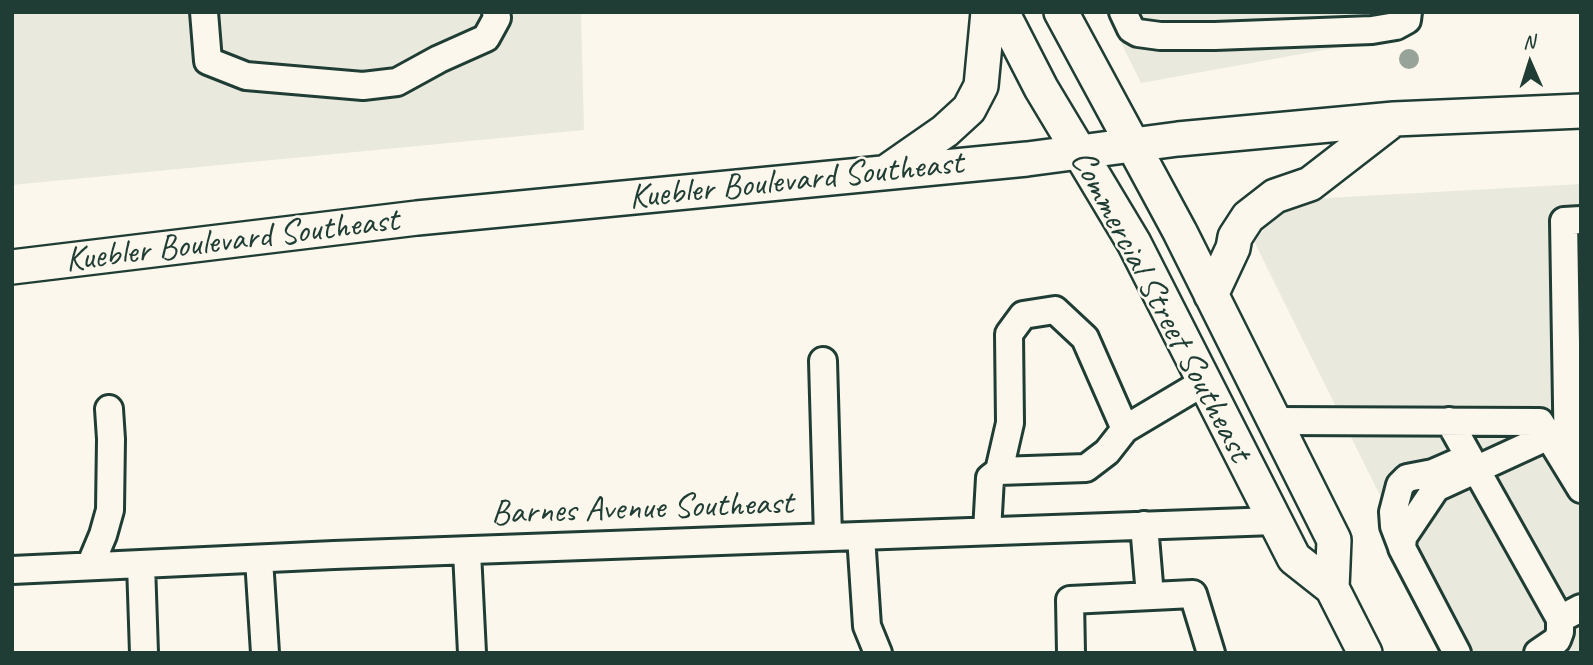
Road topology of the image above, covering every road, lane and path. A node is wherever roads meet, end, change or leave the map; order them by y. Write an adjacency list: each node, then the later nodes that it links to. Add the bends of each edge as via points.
1 (204, 12): 2 (street, via 208,61 246,76 363,86 397,82 486,38)
2 (496, 12)
3 (988, 12): 12 (main road, via 981,86 969,109)
4 (1002, 12): 11 (main road, Commercial Street Southeast)
5 (1061, 12): 10 (main road, Commercial Street Southeast)
6 (1123, 12): 7 (street, via 1138,33 1215,36 1373,30 1396,26 1407,20)
7 (1408, 12)
8 (1581, 111): 9 (main road, Kuebler Boulevard Southeast)
9 (1394, 119): 10 (main road, Kuebler Boulevard Southeast); 15 (main road, via 1310,184 1275,196 1248,217)
10 (1131, 145): 11 (main road, Kuebler Boulevard Southeast); 15 (main road, Commercial Street Southeast)
11 (1078, 151): 12 (main road, Kuebler Boulevard Southeast); 17 (main road, Commercial Street Southeast, via 1134,243)
12 (886, 172): 14 (main road, Kuebler Boulevard Southeast, via 417,218)
13 (1581, 220): 21 (street, via 1564,221)
14 (12, 267)
15 (1211, 295): 19 (main road, Commercial Street Southeast)
16 (823, 361): 30 (street)
17 (1204, 382): 22 (street); 26 (main road, Commercial Street Southeast)
18 (109, 409): 34 (street, via 110,510)
19 (1274, 421): 20 (street); 36 (main road, Commercial Street Southeast, via 1334,540)
20 (1449, 421): 21 (street); 23 (street)
21 (1552, 426): 23 (street); 25 (street)
22 (1125, 429): 24 (street, via 1107,452 1086,468); 24 (street, via 1085,338 1055,310 1023,315 1009,334 1010,423)
23 (1473, 464): 38 (street); 46 (street, via 1436,488 1406,530 1402,548)
24 (999, 471): 28 (street, via 990,478)
25 (1574, 480)
26 (1274, 521): 27 (street, Barnes Avenue Southeast); 36 (main road, Commercial Street Southeast, via 1294,558)
27 (1144, 525): 28 (street, Barnes Avenue Southeast); 37 (street)
28 (987, 531): 29 (street, Barnes Avenue Southeast)
29 (861, 536): 30 (street, Barnes Avenue Southeast); 42 (street, via 867,626)
30 (828, 537): 31 (street, Barnes Avenue Southeast)
31 (467, 552): 32 (street, Barnes Avenue Southeast); 41 (street)
32 (259, 559): 33 (street, Barnes Avenue Southeast); 40 (street)
33 (141, 564): 34 (street, Barnes Avenue Southeast); 39 (street)
34 (90, 566): 35 (street, Barnes Avenue Southeast)
35 (12, 570)
36 (1332, 588): 45 (main road, Commercial Street Southeast)
37 (1150, 596): 43 (street, via 1070,600); 44 (street, via 1193,594)
38 (1570, 614): 47 (street, via 1557,640)
39 (144, 653)
40 (265, 653)
41 (472, 653)
42 (878, 653)
43 (1071, 653)
44 (1211, 653)
45 (1365, 653)
46 (1457, 653)
47 (1538, 653)

